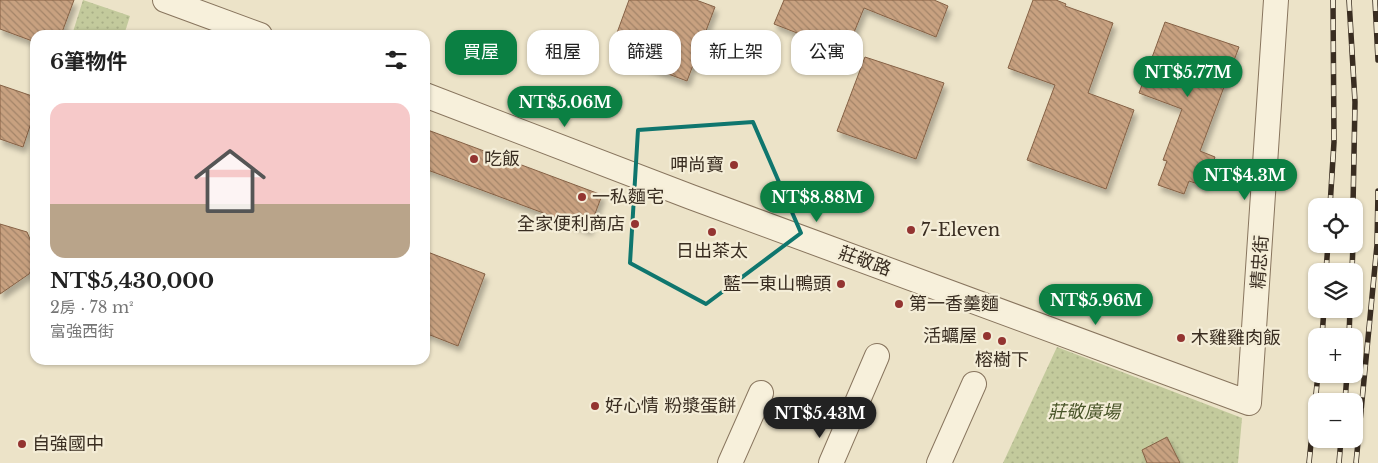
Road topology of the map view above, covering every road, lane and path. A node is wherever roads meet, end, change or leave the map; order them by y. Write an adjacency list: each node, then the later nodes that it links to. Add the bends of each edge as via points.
1 (164, 0): 3 (street)
2 (1276, 0): 8 (street, 精忠街)
3 (246, 30)
4 (430, 98): 8 (street, 莊敬路)
5 (877, 356): 10 (street)
6 (974, 384): 11 (street)
7 (761, 393): 9 (street)
8 (1249, 403)
9 (730, 463)
10 (831, 463)
11 (939, 463)

